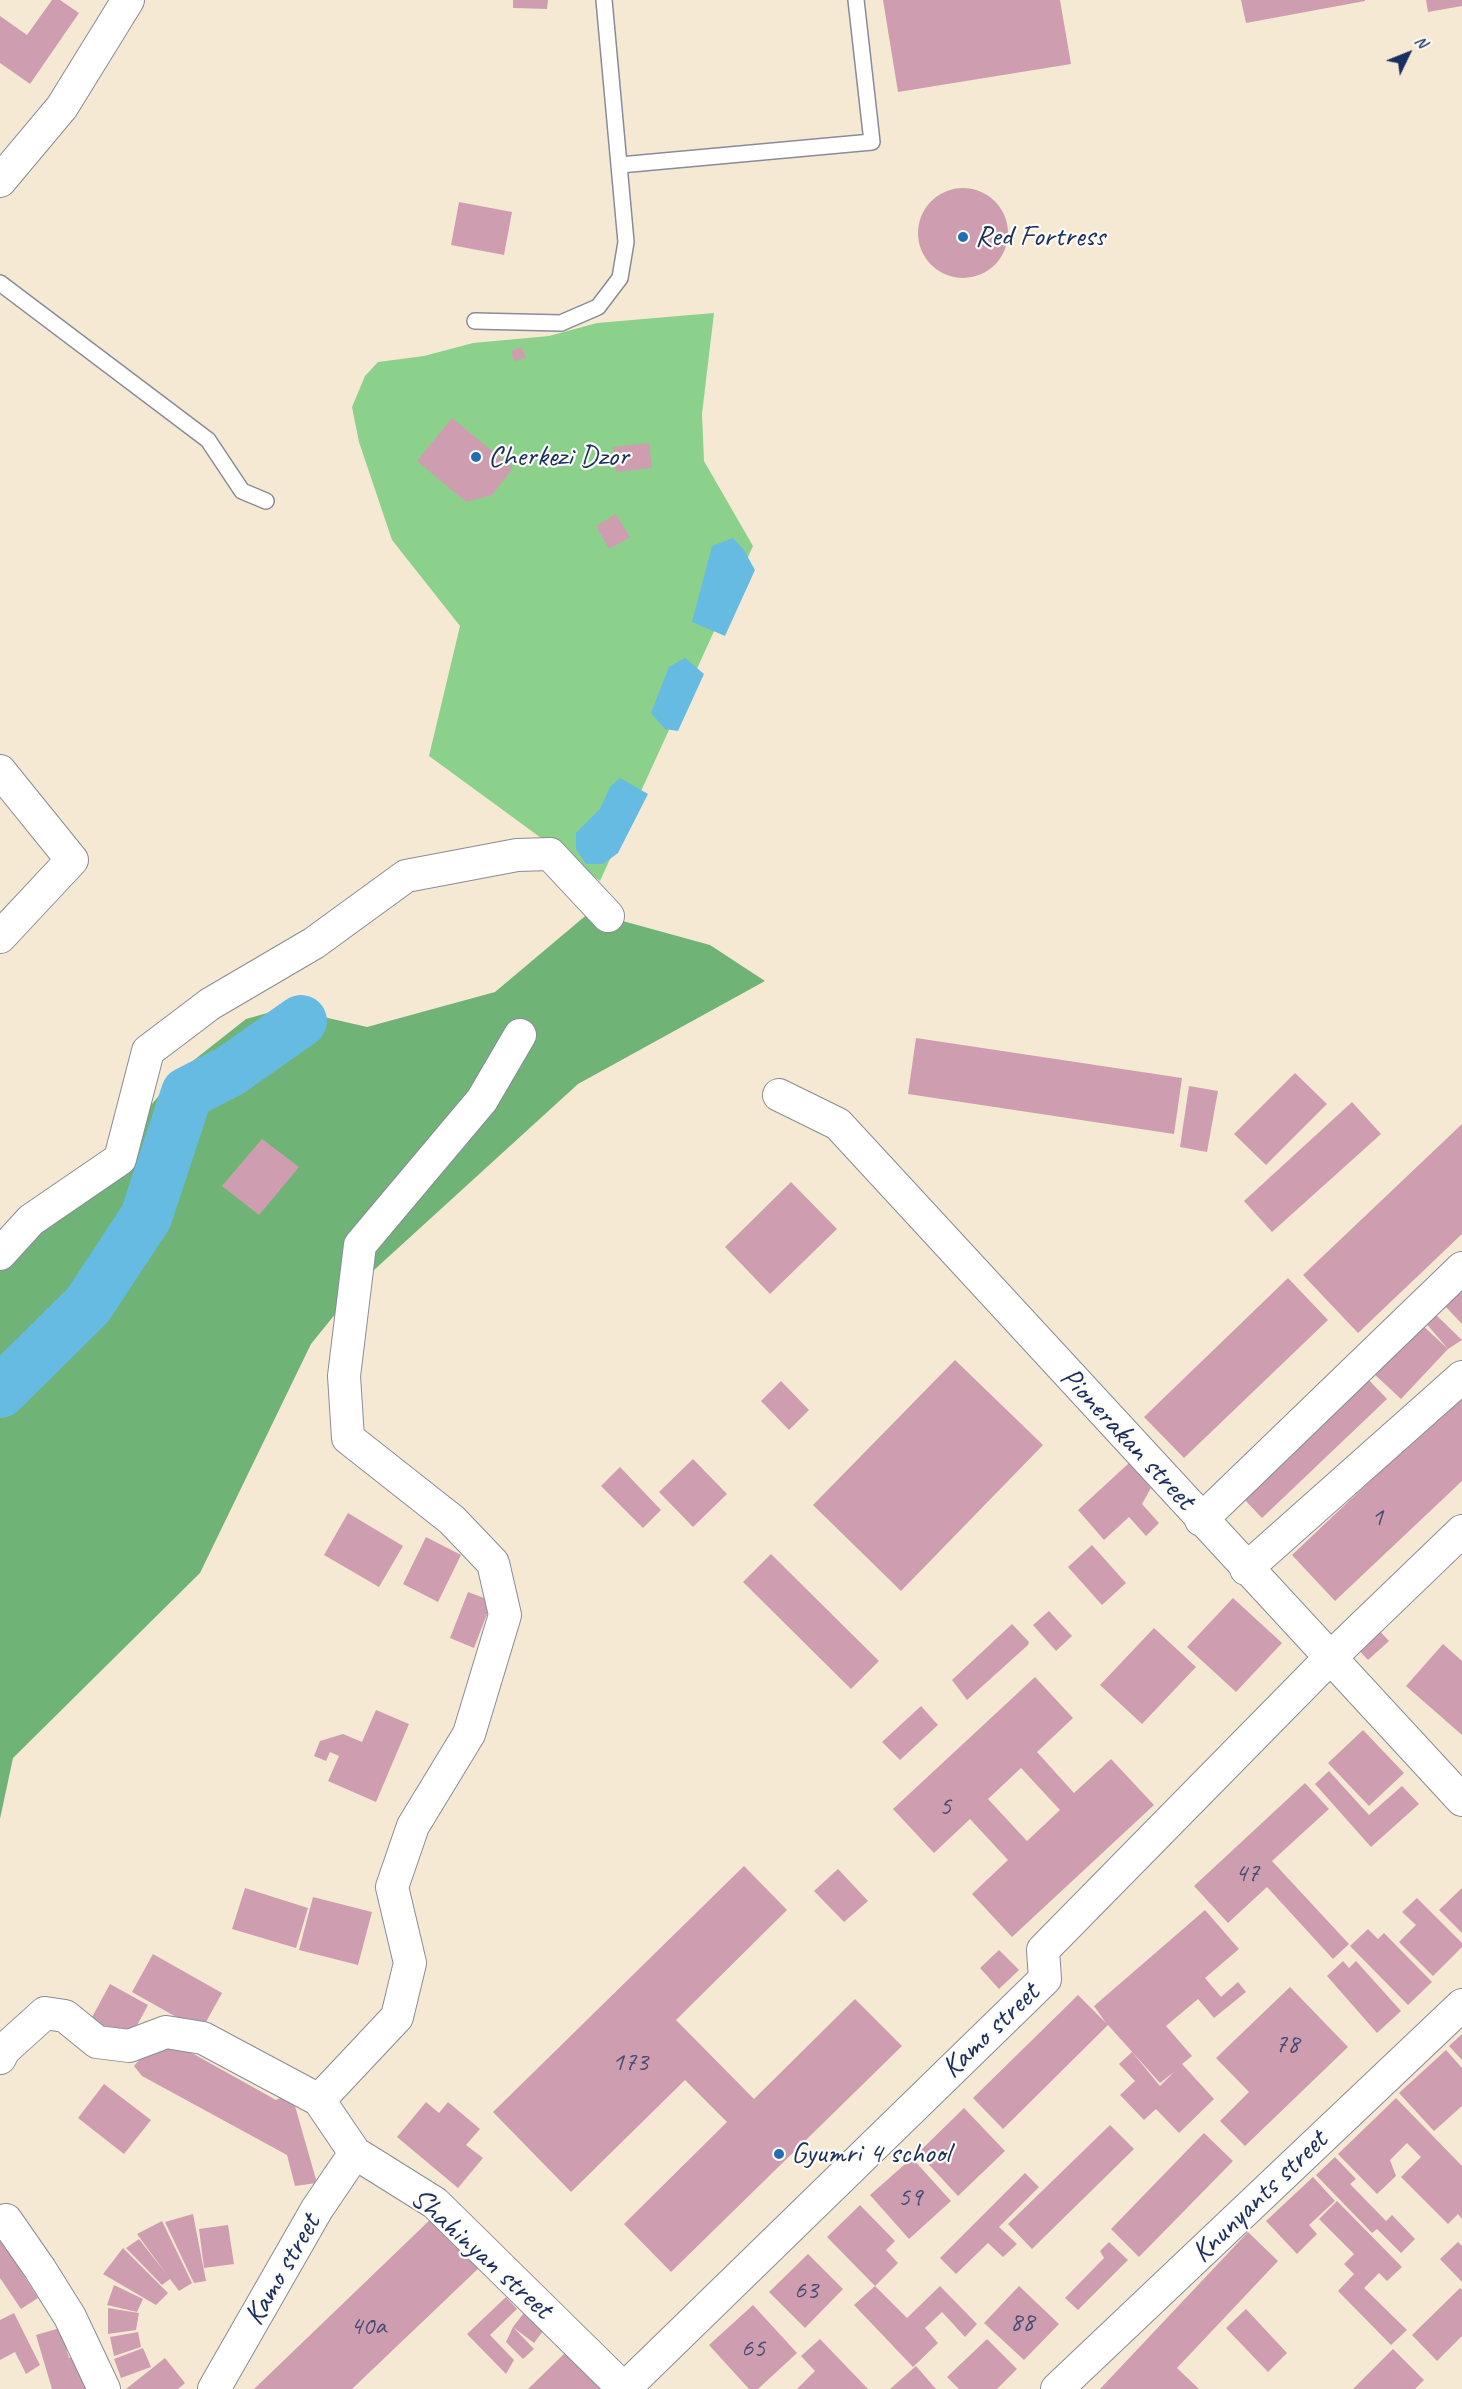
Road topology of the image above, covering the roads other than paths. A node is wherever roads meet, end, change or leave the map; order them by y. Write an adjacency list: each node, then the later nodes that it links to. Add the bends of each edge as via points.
1 (128, 0): 5 (street, via 62,107)
2 (604, 0): 4 (lane)
3 (856, 0): 4 (lane, via 872,142)
4 (620, 165): 7 (lane, via 626,242 620,278 598,307 561,323)
5 (0, 181)
6 (0, 283): 8 (lane, via 208,440 242,491)
7 (475, 321)
8 (266, 501)
9 (0, 771): 11 (street, via 72,860)
10 (608, 916): 14 (street, via 550,854 517,855 406,876 314,943 210,1004 148,1051 120,1159 31,1220)
11 (0, 937)
12 (520, 1035): 24 (street, via 483,1100 360,1245 344,1376 348,1438 452,1520 493,1563 505,1615 469,1734 413,1826 392,1887 410,1963 397,2017)
13 (779, 1095): 17 (street, Pionerakan street, via 838,1124)
14 (0, 1254)
15 (1462, 1268): 17 (street)
16 (1462, 1377): 19 (street)
17 (1201, 1520): 19 (street, Pionerakan street)
18 (1462, 1531): 20 (street, Kamo street)
19 (1246, 1569): 20 (street, Pionerakan street)
20 (1329, 1659): 21 (street, Pionerakan street); 29 (street, Kamo street, via 1043,1950 1045,1978)
21 (1462, 1800)
22 (1462, 2005): 30 (street, Knunyants street)
23 (0, 2058): 24 (street, Shahinyan street, via 45,2013 65,2016 97,2042 129,2046 166,2032 203,2038)
24 (319, 2100): 25 (street, Shahinyan street)
25 (354, 2152): 28 (street, Kamo street); 29 (street, Shahinyan street, via 435,2203)
26 (2, 2214): 27 (street, via 70,2317)
27 (104, 2389)
28 (214, 2389)
29 (624, 2389)
30 (1057, 2389)

